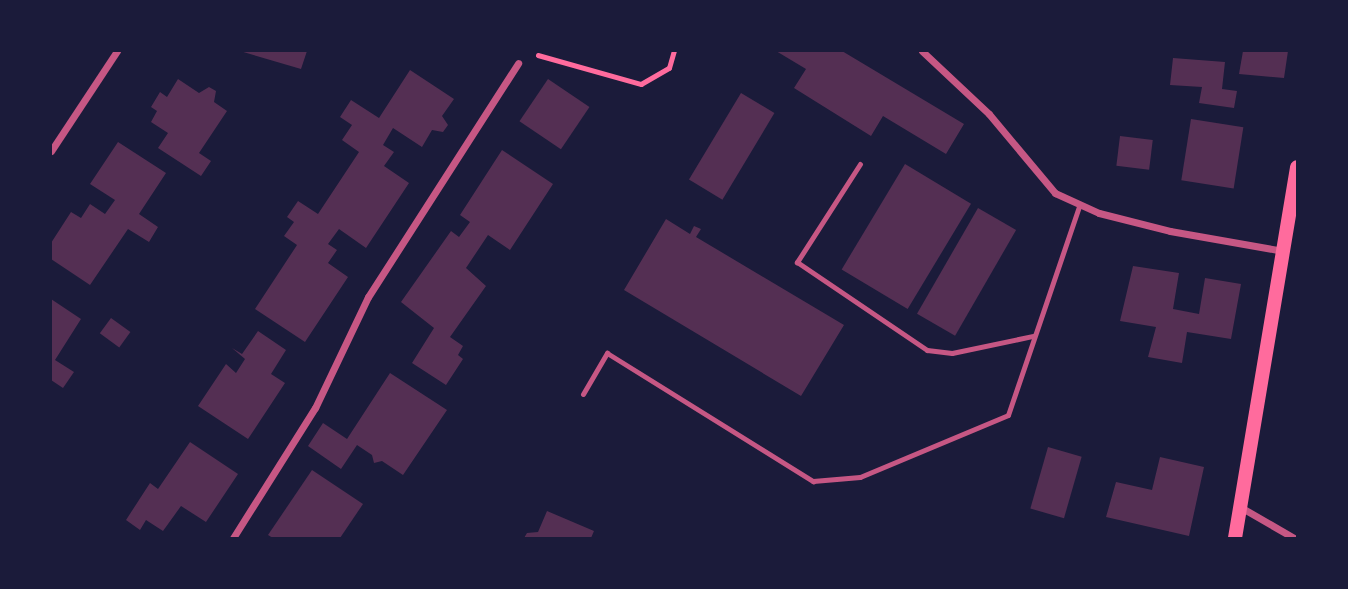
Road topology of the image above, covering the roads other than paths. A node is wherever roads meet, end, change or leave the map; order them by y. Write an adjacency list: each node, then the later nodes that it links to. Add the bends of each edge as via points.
1 (117, 51): 4 (street)
2 (922, 51): 7 (street, via 989,114 1042,181)
3 (518, 63): 12 (street, via 368,298 315,408)
4 (51, 151)
5 (860, 164): 9 (lane, via 797,262 927,350 952,353)
6 (1297, 167): 8 (main road)
7 (1079, 206): 8 (street, via 1170,231); 9 (lane)
8 (1284, 251): 11 (main road)
9 (1033, 336): 10 (lane, via 1008,415 860,477 835,482 813,481 607,353)
10 (583, 394)
11 (1242, 508): 13 (main road); 14 (street)
12 (233, 538)
13 (1235, 538)
14 (1294, 538)

